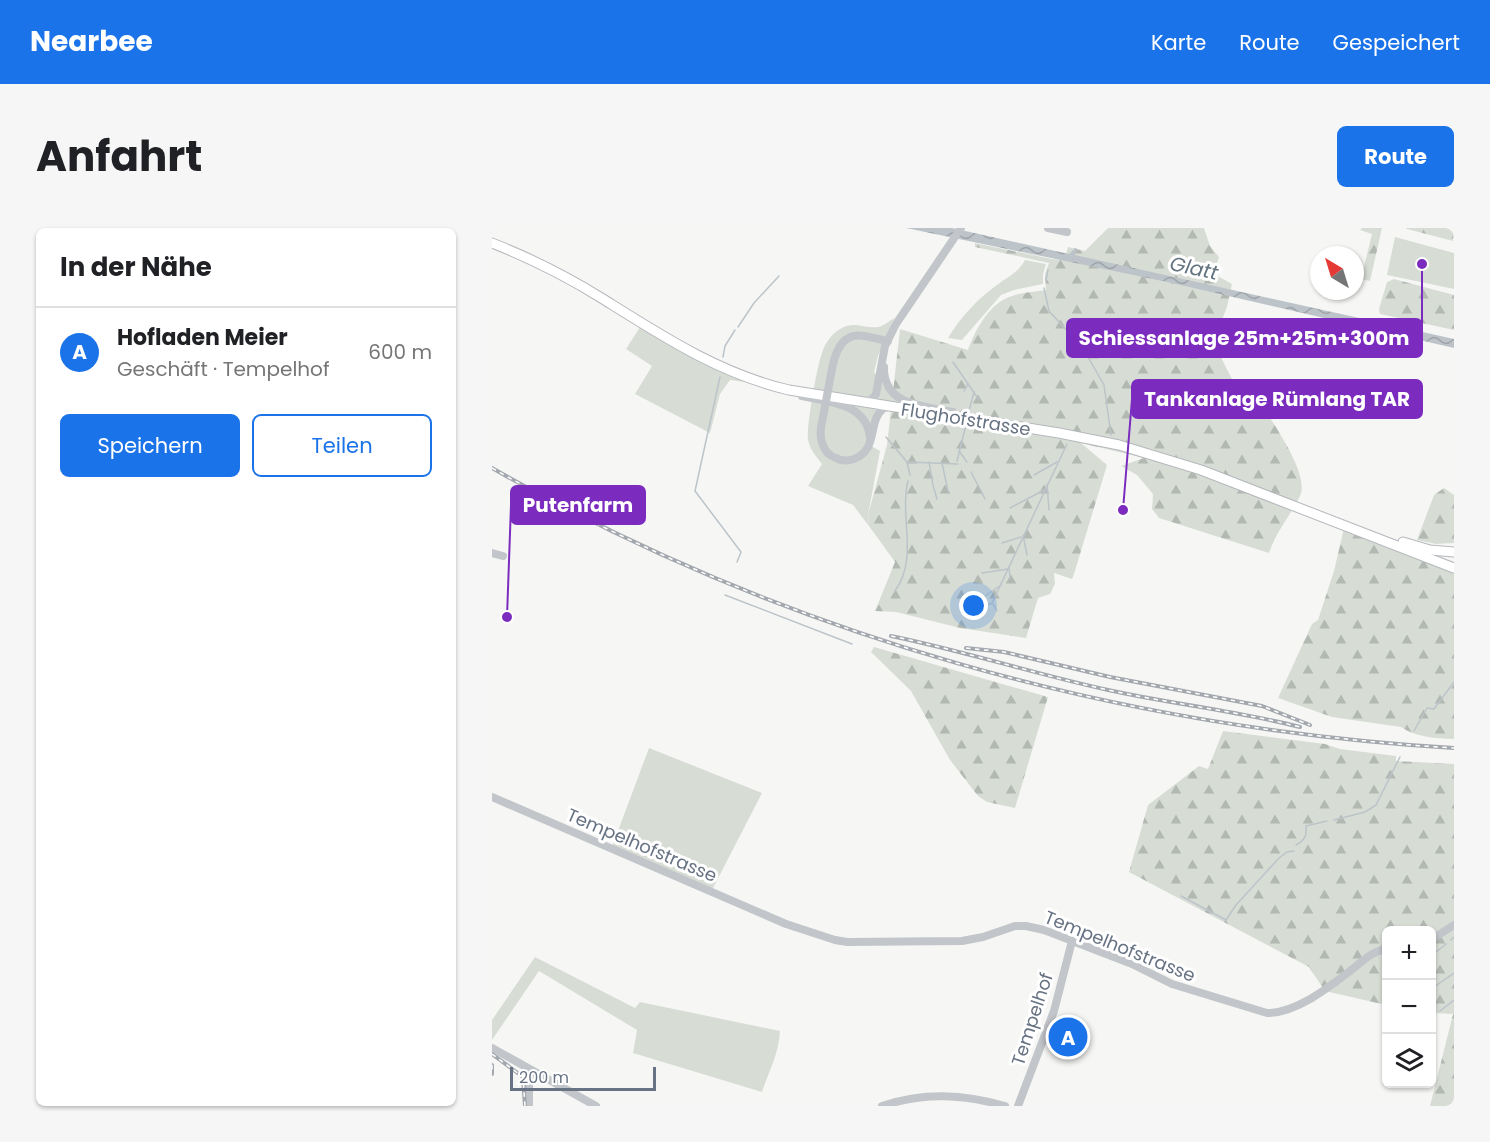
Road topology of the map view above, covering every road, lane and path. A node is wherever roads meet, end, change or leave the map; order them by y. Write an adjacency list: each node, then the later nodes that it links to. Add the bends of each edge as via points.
1 (961, 228): 5 (street, via 901,314)
2 (1048, 228): 3 (street)
3 (1067, 232)
4 (492, 243): 6 (main road, Flughofstrasse, via 573,282 697,356)
5 (888, 341): 7 (street, via 876,394); 9 (street, via 883,370 888,388 895,396 910,404); 10 (street, bridge, via 862,335 848,338 837,351 821,428 827,452 846,461 865,452)
6 (789, 390): 7 (main road, Flughofstrasse); 10 (street, via 859,413 868,426)
7 (866, 403): 8 (main road, Flughofstrasse)
8 (893, 407): 9 (main road, Flughofstrasse); 10 (street, via 879,411)
9 (977, 420): 11 (main road, Flughofstrasse, via 1119,445 1201,470)
10 (870, 441)
11 (1335, 521): 12 (main road); 17 (main road, Flughofstrasse)
12 (1403, 542): 13 (main road); 16 (main road)
13 (1454, 552)
14 (492, 553): 15 (street)
15 (503, 556)
16 (1454, 562)
17 (1454, 568)
18 (492, 797): 21 (street, Tempelhofstrasse, via 786,924 835,940 962,941 1026,926)
19 (1454, 926): 20 (street)
20 (1436, 936)
21 (1072, 941): 22 (street, Tempelhofstrasse, via 1172,984 1267,1013 1282,1012 1324,991); 29 (street, Tempelhof, via 1054,1011)
22 (1382, 950)
23 (492, 1048): 24 (street)
24 (532, 1071): 25 (street); 26 (street)
25 (529, 1106)
26 (596, 1106)
27 (882, 1106): 28 (street, via 934,1095 967,1097)
28 (1005, 1106)
29 (1018, 1106)

